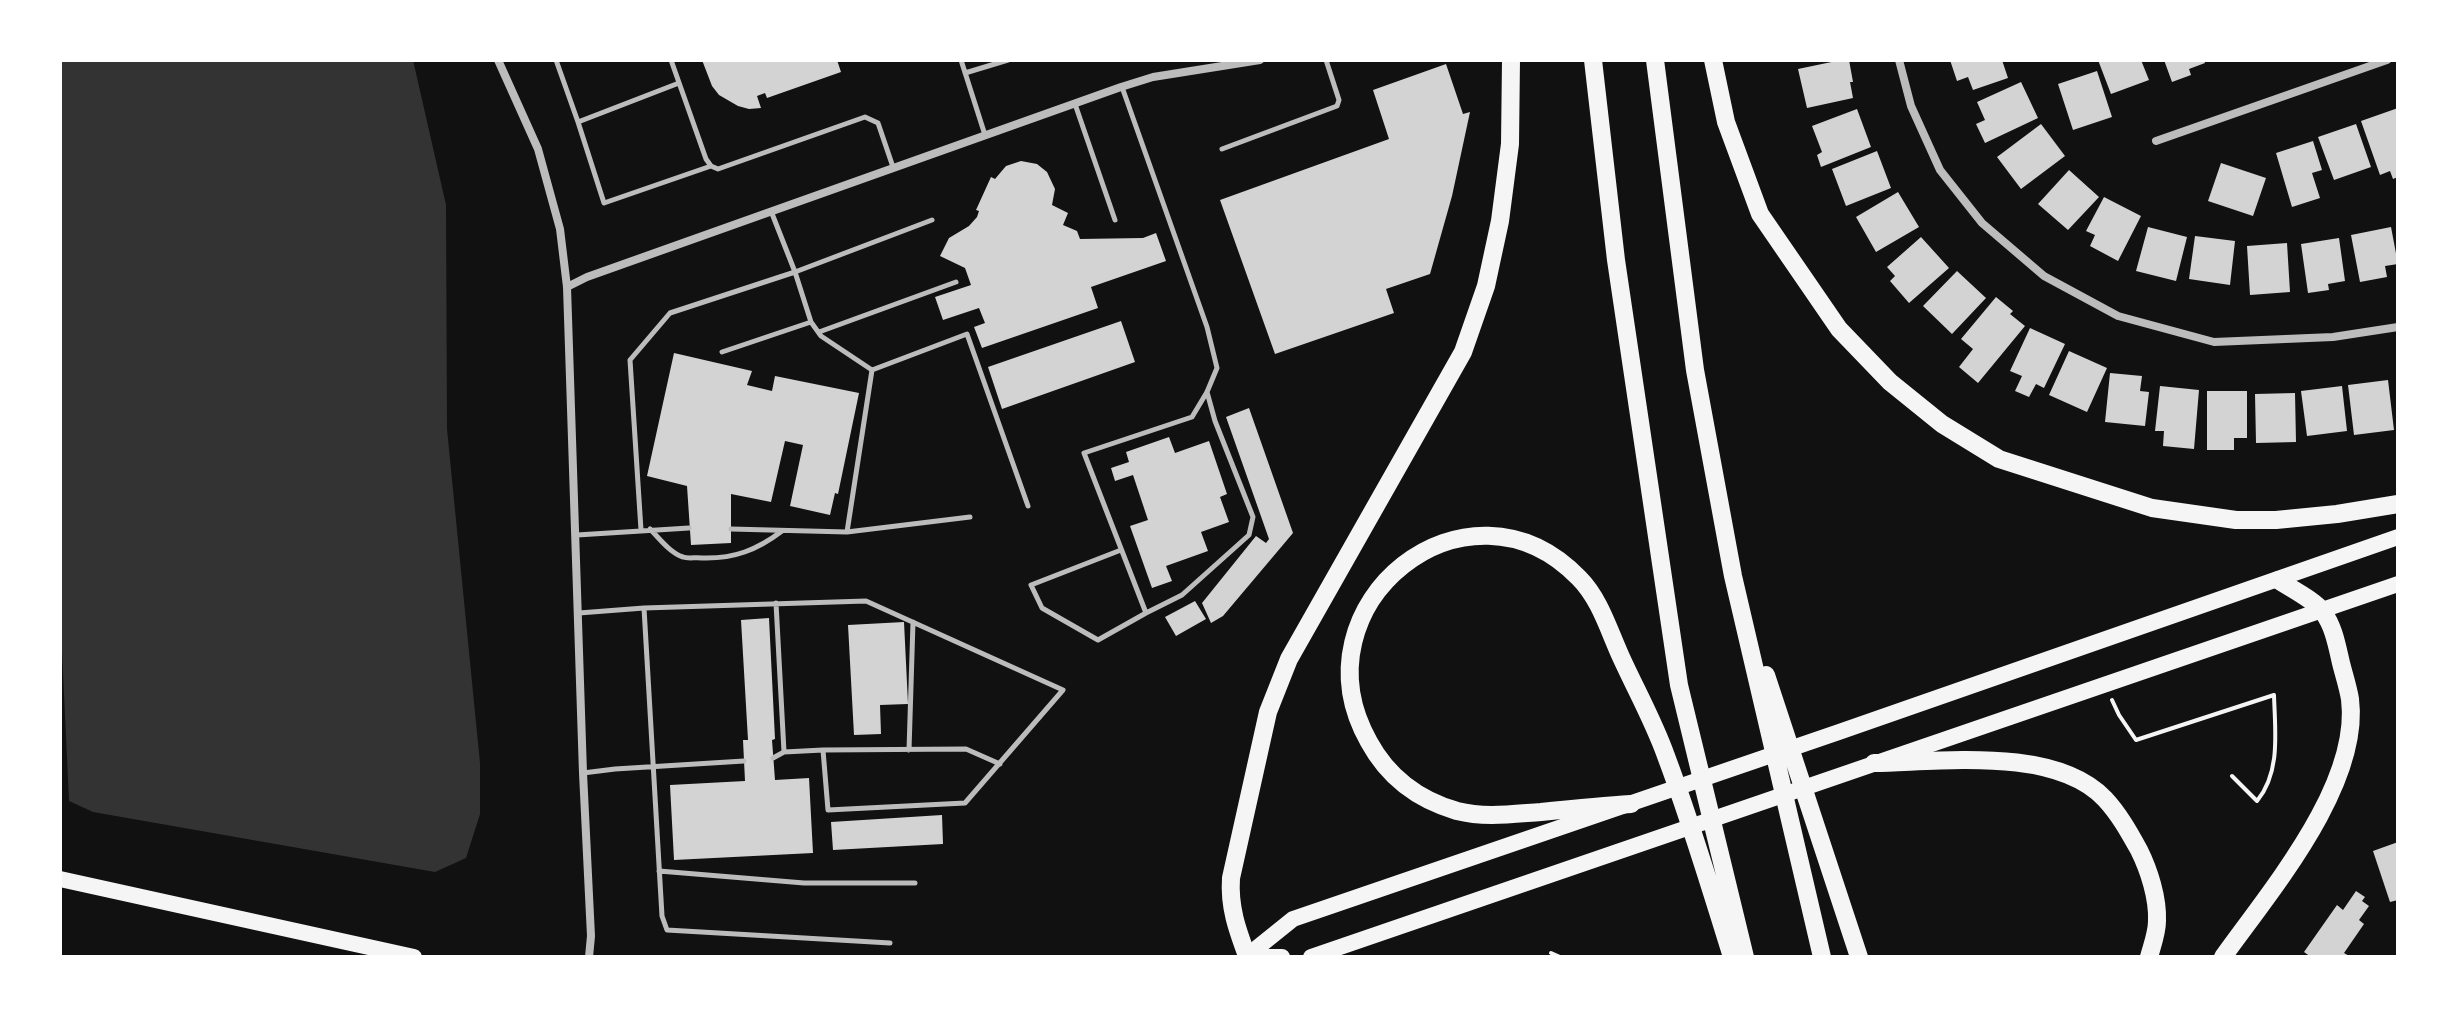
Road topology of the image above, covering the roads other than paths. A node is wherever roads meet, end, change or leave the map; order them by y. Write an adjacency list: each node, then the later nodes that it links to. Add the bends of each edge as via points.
1 (498, 60): 29 (street, via 538,149 560,229)
2 (556, 60): 18 (lane)
3 (671, 60): 15 (lane)
4 (961, 60): 14 (lane)
5 (1008, 60): 14 (lane)
6 (1260, 60): 16 (street)
7 (1326, 60): 21 (lane, via 1337,106)
8 (1511, 60): 73 (highway, via 1510,144 1500,221 1486,286 1463,352 1289,659 1268,712 1231,878 1230,901)
9 (1593, 60): 77 (highway, via 1616,260 1679,685)
10 (1655, 60): 48 (highway, via 1695,370)
11 (1713, 60): 36 (highway, via 1726,122 1760,214 1839,329 1890,382 1942,424 1999,459 2152,508 2276,520)
12 (1899, 60): 31 (street, via 1911,106 1940,170 1982,223 2044,276 2118,316 2214,342 2333,337)
13 (2387, 60): 20 (street)
14 (965, 73): 19 (lane)
15 (679, 83): 18 (lane); 22 (lane)
16 (1121, 87): 17 (street); 35 (lane, via 1207,327 1217,368)
17 (1074, 103): 19 (street); 26 (lane)
18 (578, 122): 22 (lane, via 604,203)
19 (985, 135): 23 (street)
20 (2156, 141)
21 (1222, 149)
22 (711, 166): 23 (lane, via 718,169 865,117 878,123)
23 (893, 167): 24 (street)
24 (771, 211): 27 (lane); 29 (street)
25 (932, 220): 27 (lane)
26 (1115, 220)
27 (795, 272): 30 (lane); 42 (lane, via 670,313 630,360)
28 (956, 282): 32 (lane)
29 (567, 287): 45 (street)
30 (811, 322): 32 (lane); 33 (lane)
31 (2398, 327)
32 (819, 332): 34 (lane)
33 (722, 352)
34 (872, 370): 37 (lane, via 967,334); 44 (lane)
35 (1207, 392): 47 (lane, via 1192,417 1084,453); 55 (lane, via 1253,517 1249,535 1182,595)
36 (2398, 504)
37 (1028, 506)
38 (970, 517): 44 (lane)
39 (689, 528): 40 (lane)
40 (650, 529): 42 (lane); 43 (lane, via 683,557 722,558 746,553)
41 (731, 529): 43 (lane)
42 (641, 530): 45 (lane)
43 (782, 531): 44 (lane)
44 (847, 532)
45 (577, 535): 54 (street)
46 (2398, 537): 49 (main road)
47 (1121, 550): 55 (lane); 55 (lane, via 1031,585 1042,608 1098,640)
48 (1733, 576): 78 (highway); 79 (highway)
49 (2278, 580): 53 (highway); 66 (main road)
50 (2398, 584): 53 (main road)
51 (776, 603): 52 (lane); 56 (lane, via 866,601); 59 (lane)
52 (644, 608): 54 (lane); 64 (lane)
53 (2322, 609): 62 (main road); 81 (highway, via 2334,633 2350,700 2344,754 2302,846)
54 (579, 613): 65 (street)
55 (1146, 613)
56 (913, 622): 58 (lane); 63 (lane, via 1063,690)
57 (823, 750): 58 (lane); 59 (lane); 63 (lane, via 828,810 965,803)
58 (909, 750): 63 (lane, via 966,749)
59 (784, 752): 60 (lane)
60 (773, 758)
61 (744, 761): 64 (lane)
62 (1874, 763): 75 (main road); 80 (highway, via 2003,761 2044,766 2078,779 2104,797 2144,860 2157,921)
63 (1000, 764)
64 (652, 766): 65 (lane); 67 (lane)
65 (583, 773): 72 (street)
66 (1631, 804): 73 (main road, via 1293,919); 76 (highway, via 1486,816 1433,803 1392,773 1363,732 1351,694 1350,654 1357,626 1387,580 1429,547 1499,537 1534,547 1565,564 1582,581 1666,754)
67 (659, 871): 69 (lane, via 804,883); 70 (lane, via 667,930)
68 (60, 879): 71 (main road)
69 (915, 883)
70 (890, 943)
71 (414, 957)
72 (589, 957)
73 (1246, 957): 74 (main road)
74 (1282, 957)
75 (1311, 957)
76 (1732, 957)
77 (1745, 957)
78 (1822, 957)
79 (1859, 957)
80 (2149, 957)
81 (2223, 957)

